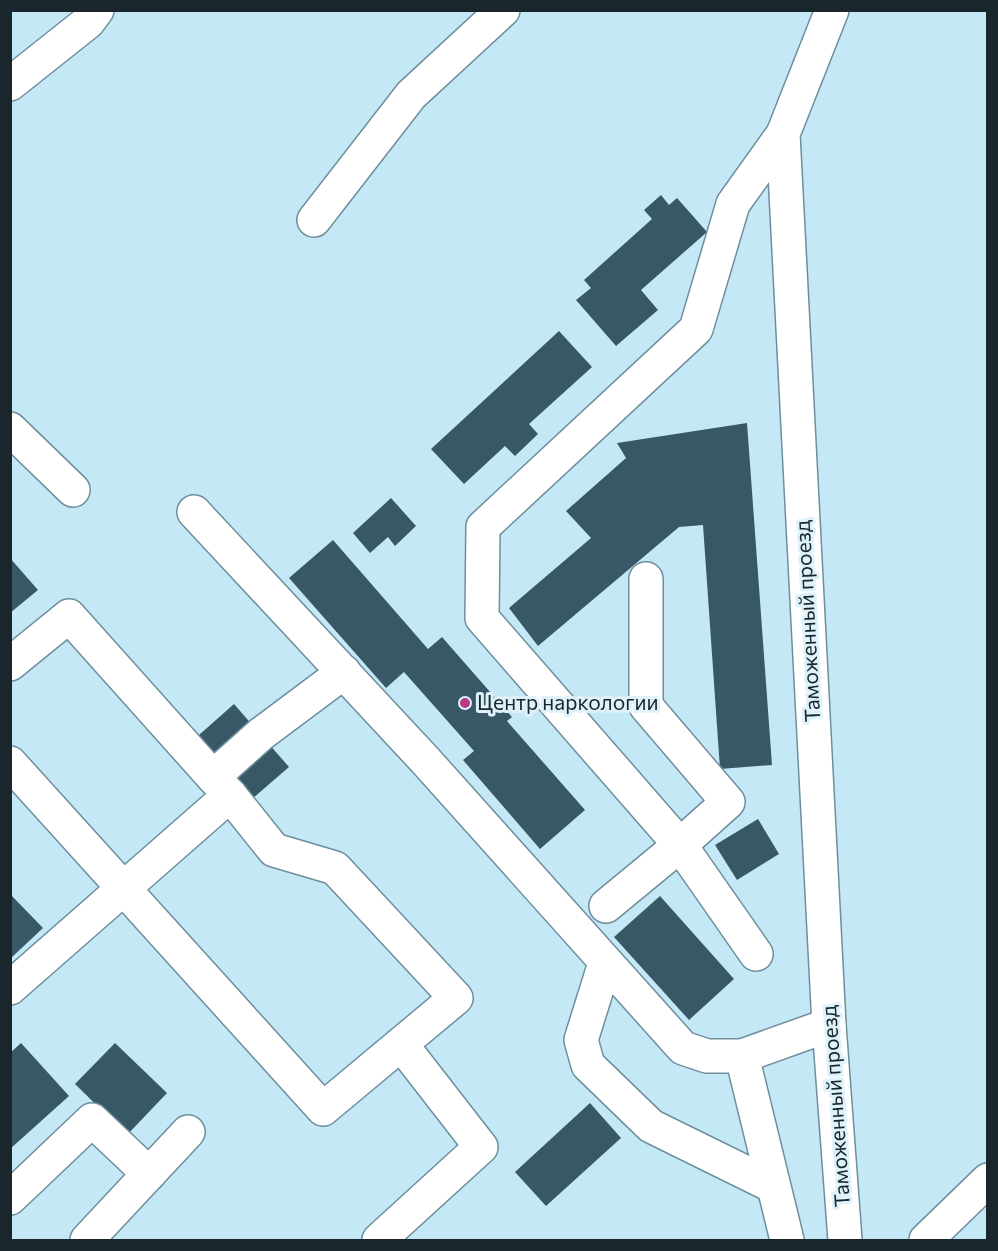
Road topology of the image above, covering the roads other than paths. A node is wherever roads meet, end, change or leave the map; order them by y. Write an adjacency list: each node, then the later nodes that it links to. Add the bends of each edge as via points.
1 (503, 10): 6 (street, via 411,95)
2 (832, 10): 5 (street, Таможенный проезд)
3 (85, 14): 4 (street)
4 (10, 84)
5 (783, 134): 15 (street, via 733,204 696,329 483,527 482,618); 21 (street, Таможенный проезд)
6 (314, 220)
7 (10, 429): 8 (street)
8 (73, 490)
9 (194, 512): 12 (street)
10 (646, 579): 15 (street, via 646,706 728,802)
11 (10, 664): 14 (street, via 69,616)
12 (344, 672): 14 (street, via 261,734); 19 (street)
13 (10, 763): 16 (street)
14 (222, 786): 16 (street); 22 (street, via 274,850 335,868 456,998)
15 (680, 845): 17 (street); 18 (street)
16 (125, 887): 20 (street); 22 (street, via 323,1109)
17 (606, 906)
18 (756, 954)
19 (605, 963): 23 (street, via 683,1048 707,1056); 27 (street, via 580,1040 588,1065 651,1126)
20 (10, 988)
21 (829, 1025): 23 (street); 32 (street, Таможенный проезд)
22 (401, 1044): 30 (street, via 481,1148)
23 (742, 1056): 27 (street)
24 (188, 1132): 25 (street)
25 (148, 1174): 28 (street, via 92,1120); 29 (street)
26 (987, 1180): 33 (street)
27 (773, 1186): 31 (street)
28 (10, 1198)
29 (87, 1240)
30 (380, 1240)
31 (787, 1240)
32 (845, 1240)
33 (926, 1240)

